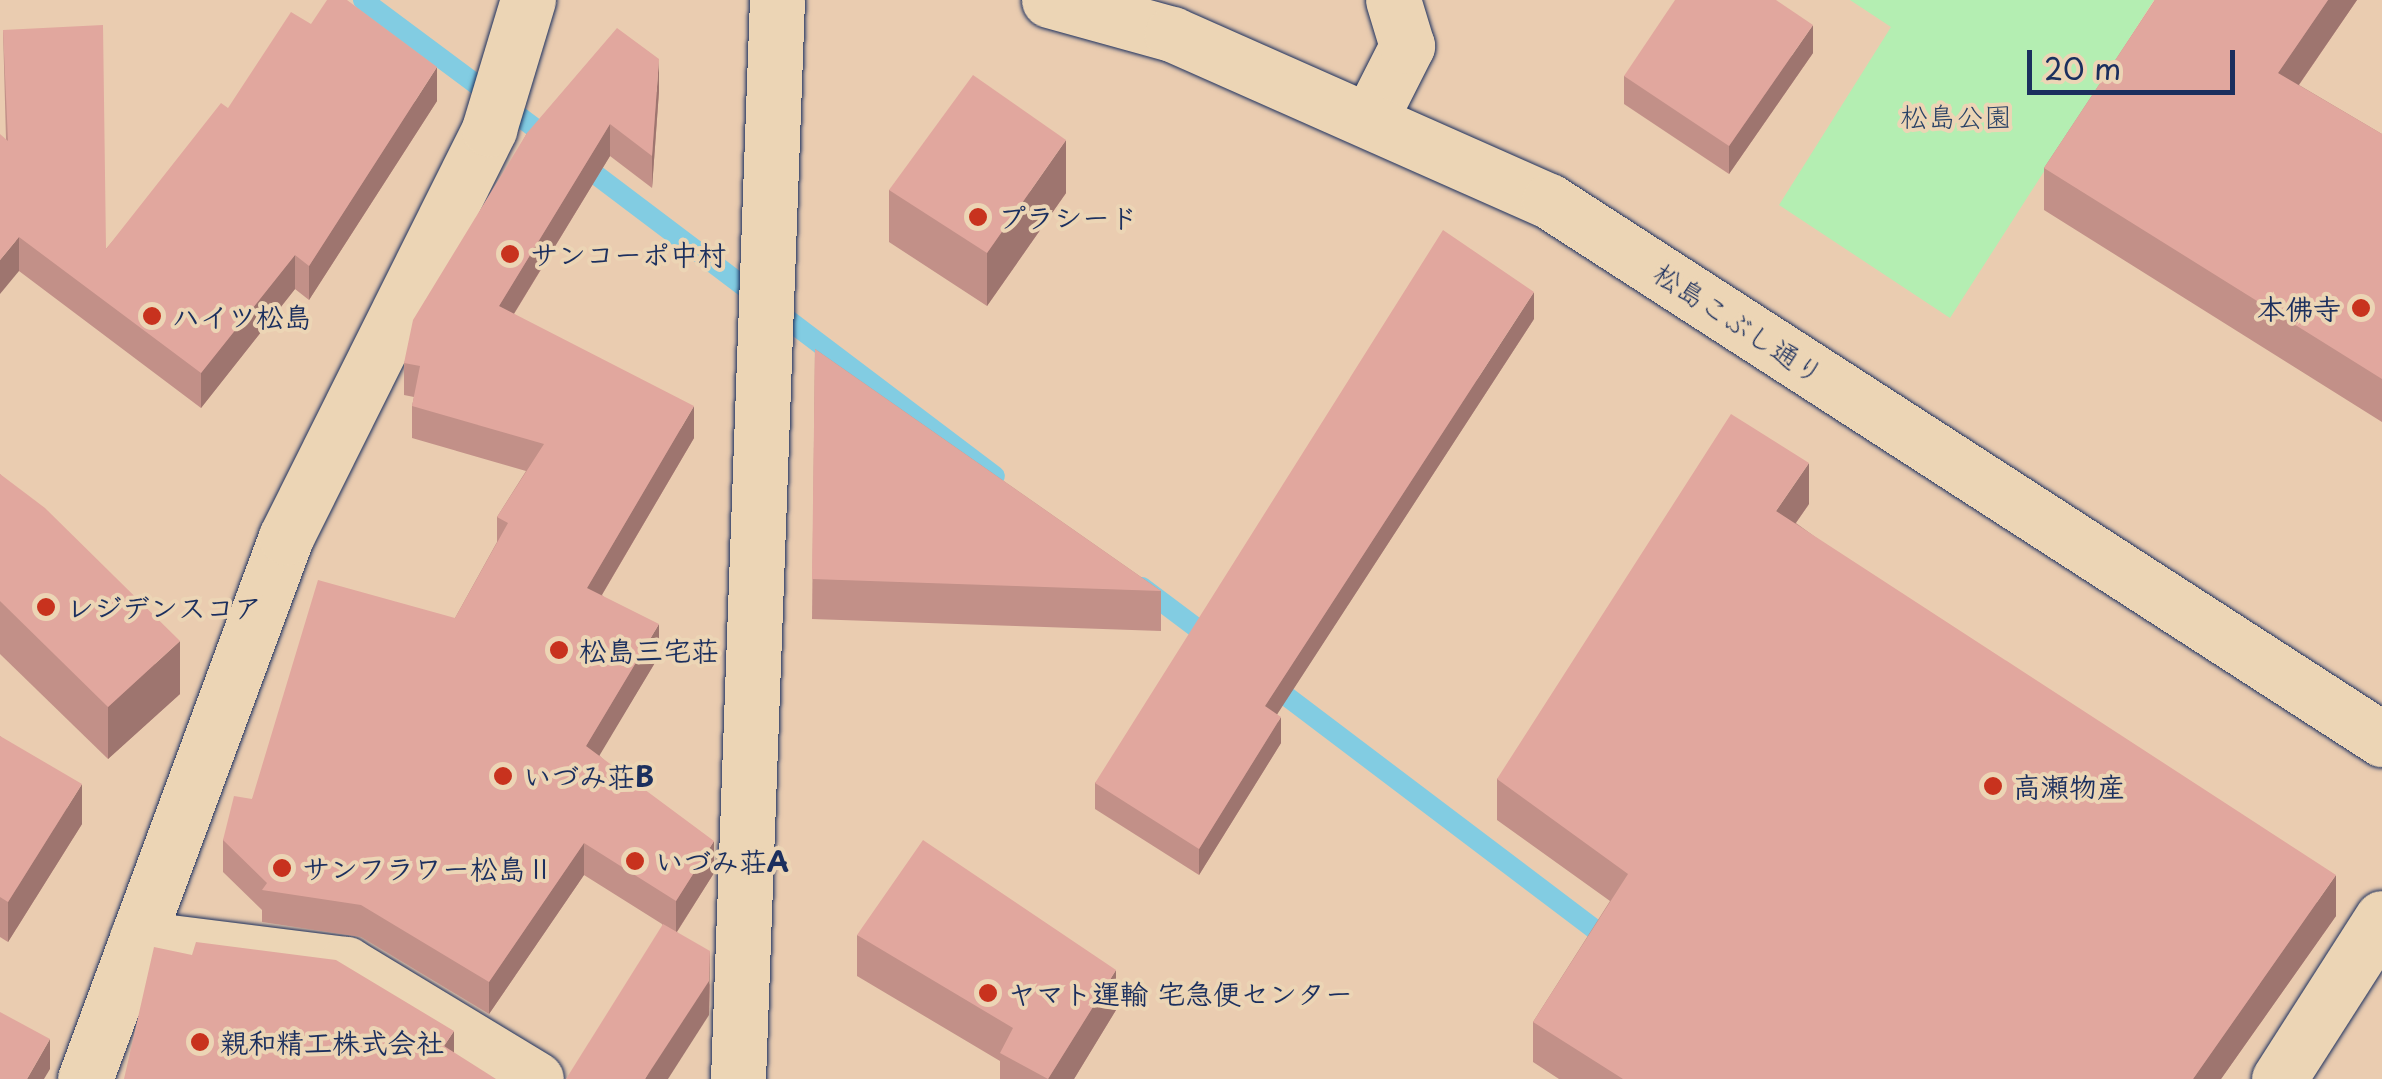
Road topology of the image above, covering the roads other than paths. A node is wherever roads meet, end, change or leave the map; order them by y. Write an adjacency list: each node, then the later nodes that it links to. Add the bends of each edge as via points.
1 (528, 0): 8 (street, via 489,129 286,537)
2 (776, 0): 11 (street)
3 (1049, 0): 5 (street, 松島こぶし通り, via 1172,34)
4 (1393, 0): 5 (street, via 1407,46)
5 (1371, 118): 6 (street, 松島こぶし通り, via 1549,201)
6 (2382, 739)
7 (2382, 918): 12 (street)
8 (137, 938): 9 (street); 10 (street, via 346,964)
9 (85, 1079)
10 (536, 1079)
11 (738, 1079)
12 (2279, 1079)

